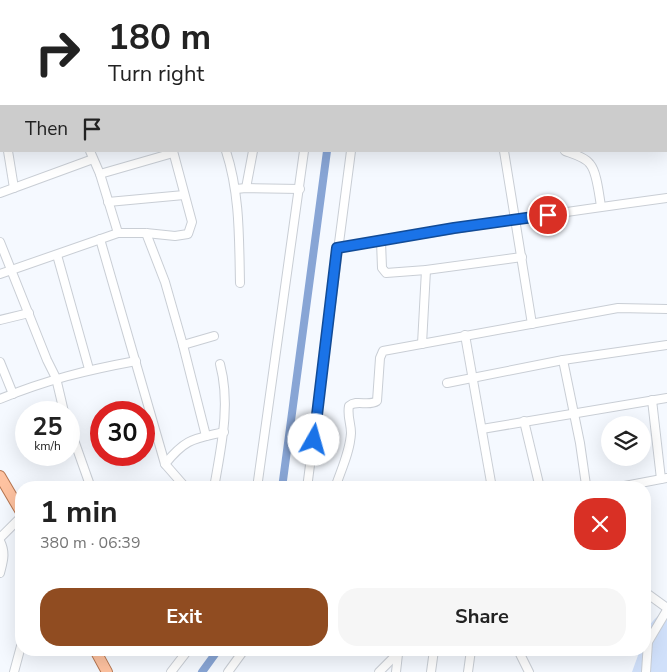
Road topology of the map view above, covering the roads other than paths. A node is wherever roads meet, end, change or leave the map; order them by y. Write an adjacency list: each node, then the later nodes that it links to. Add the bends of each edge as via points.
1 (8, 152): 12 (street)
2 (90, 152): 10 (street)
3 (173, 152): 11 (street); 17 (street)
4 (226, 152): 14 (street)
5 (253, 152): 13 (street)
6 (304, 152): 15 (street)
7 (351, 152): 27 (street)
8 (504, 152): 21 (street)
9 (567, 152): 20 (street, via 590,164)
10 (93, 159): 11 (street); 12 (street)
11 (100, 174): 19 (street)
12 (14, 188): 16 (street)
13 (246, 188): 14 (street); 15 (street)
14 (236, 189): 33 (street)
15 (300, 189): 68 (street)
16 (0, 193)
17 (184, 195): 19 (street); 23 (street, via 192,222 188,234)
18 (667, 198): 20 (street)
19 (108, 202): 22 (street)
20 (601, 206): 21 (street)
21 (515, 219): 25 (street); 29 (street)
22 (118, 233): 23 (street); 24 (street)
23 (146, 233): 40 (street, via 165,282)
24 (100, 238): 28 (street); 44 (street)
25 (381, 241): 27 (street); 30 (street, via 384,272)
26 (0, 242): 31 (street)
27 (337, 248): 69 (street)
28 (56, 256): 31 (street); 47 (street)
29 (522, 257): 30 (street); 37 (street)
30 (426, 270): 41 (street)
31 (12, 271): 32 (street); 35 (street)
32 (0, 274)
33 (240, 283)
34 (667, 309): 37 (street, via 618,308)
35 (29, 313): 36 (street); 48 (street)
36 (0, 320)
37 (532, 324): 38 (street)
38 (465, 335): 41 (street); 49 (street)
39 (214, 336): 40 (street)
40 (183, 344): 60 (street)
41 (422, 344): 70 (street, via 383,351 376,401 349,406 350,439)
42 (667, 345): 43 (street)
43 (563, 360): 49 (street); 56 (street)
44 (136, 361): 47 (street); 62 (street)
45 (0, 362): 51 (street)
46 (220, 364): 59 (street, via 225,389)
47 (89, 369): 48 (street)
48 (56, 378): 51 (street); 55 (street)
49 (473, 378): 50 (street); 58 (street)
50 (447, 384)
51 (13, 394): 53 (street)
52 (667, 398): 54 (street)
53 (0, 399)
54 (652, 400): 56 (street); 64 (street)
55 (61, 401)
56 (573, 413): 57 (street); 73 (street)
57 (524, 422): 58 (street); 72 (street)
58 (482, 429): 71 (street)
59 (224, 432): 60 (street); 67 (street)
60 (206, 436): 62 (street, via 185,443)
61 (80, 457): 65 (street)
62 (165, 464): 66 (street)
63 (0, 476): 75 (main road)
64 (664, 479): 74 (street)
65 (89, 481)
66 (180, 481)
67 (215, 481)
68 (258, 481)
69 (308, 481)
70 (338, 481)
71 (491, 481)
72 (538, 481)
73 (585, 481)
74 (651, 481)
75 (15, 502)
76 (15, 524): 77 (street)
77 (0, 540): 78 (street, via 4,552)
78 (0, 573)
79 (651, 597): 80 (street)
80 (667, 609): 81 (street)
81 (651, 637)
82 (18, 656): 92 (street)
83 (98, 656): 93 (main road)
84 (183, 656): 94 (street)
85 (240, 656): 95 (street)
86 (395, 656): 96 (street)
87 (398, 656): 97 (street)
88 (433, 656): 98 (street)
89 (470, 656): 99 (street)
90 (521, 656): 100 (street)
91 (647, 656): 101 (street)
92 (14, 672)
93 (106, 672)
94 (171, 672)
95 (228, 672)
96 (379, 672)
97 (396, 672)
98 (431, 672)
99 (468, 672)
100 (529, 672)
101 (646, 672)

